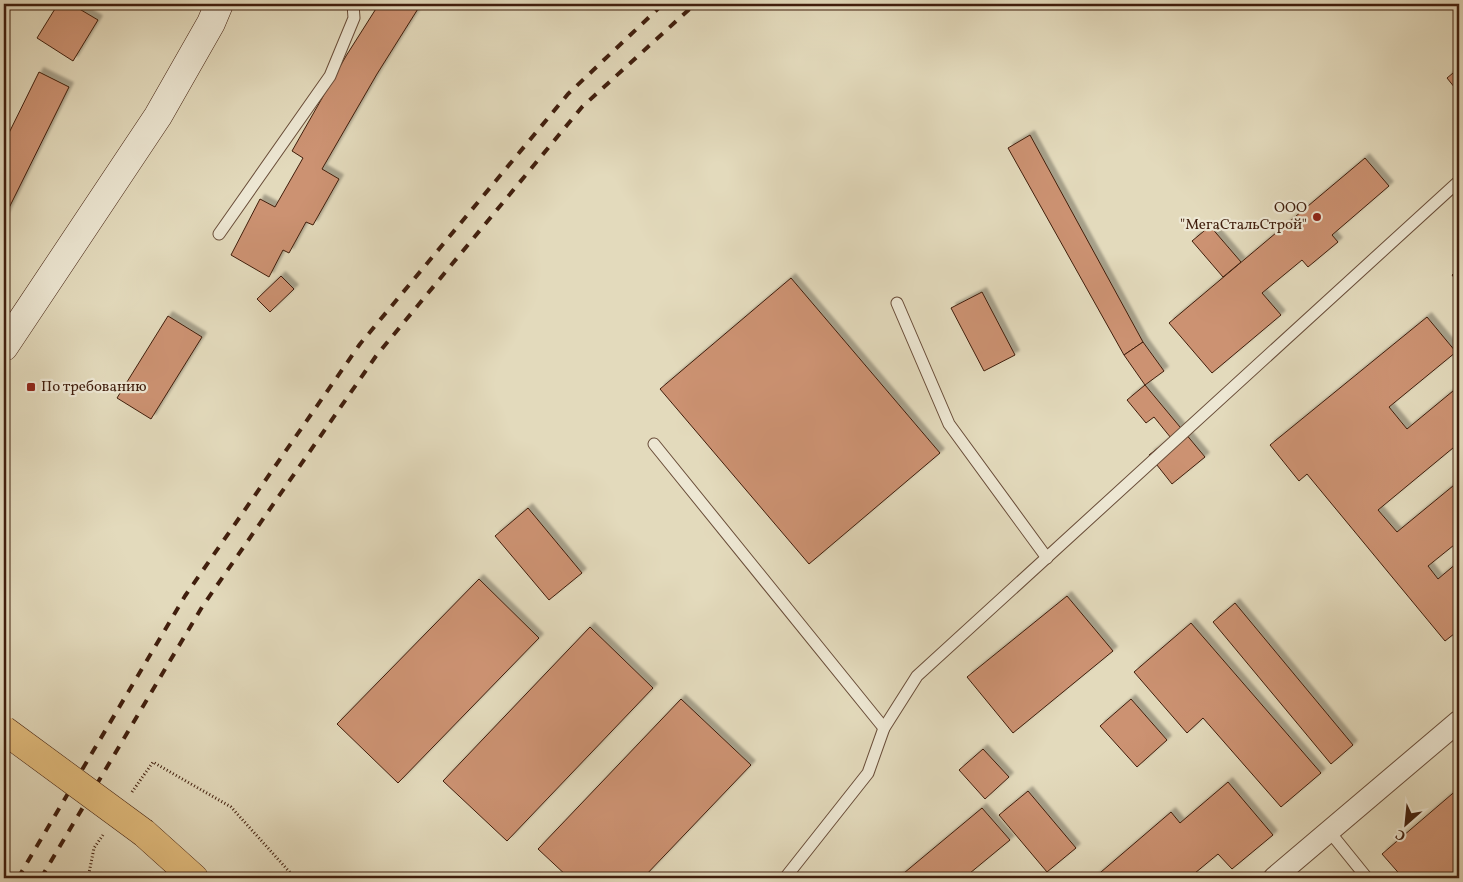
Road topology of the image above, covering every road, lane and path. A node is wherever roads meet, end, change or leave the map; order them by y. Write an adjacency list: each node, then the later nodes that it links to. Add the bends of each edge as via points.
1 (219, 4): 6 (street, via 158,116)
2 (353, 4): 4 (lane, via 354,18 330,76)
3 (1459, 181): 8 (lane)
4 (219, 234)
5 (897, 303): 8 (lane, via 948,424)
6 (4, 347)
7 (654, 444): 10 (lane)
8 (1047, 558): 10 (lane, via 917,676)
9 (1459, 721): 13 (street)
10 (884, 728): 18 (lane, via 868,773)
11 (4, 730): 16 (main road, bridge, via 144,832)
12 (132, 793): 17 (path, via 153,762 231,807)
13 (1329, 831): 19 (street); 20 (lane)
14 (105, 832): 15 (path, via 94,848)
15 (88, 878)
16 (194, 878)
17 (295, 878)
18 (785, 878)
19 (1274, 878)
20 (1367, 878)

